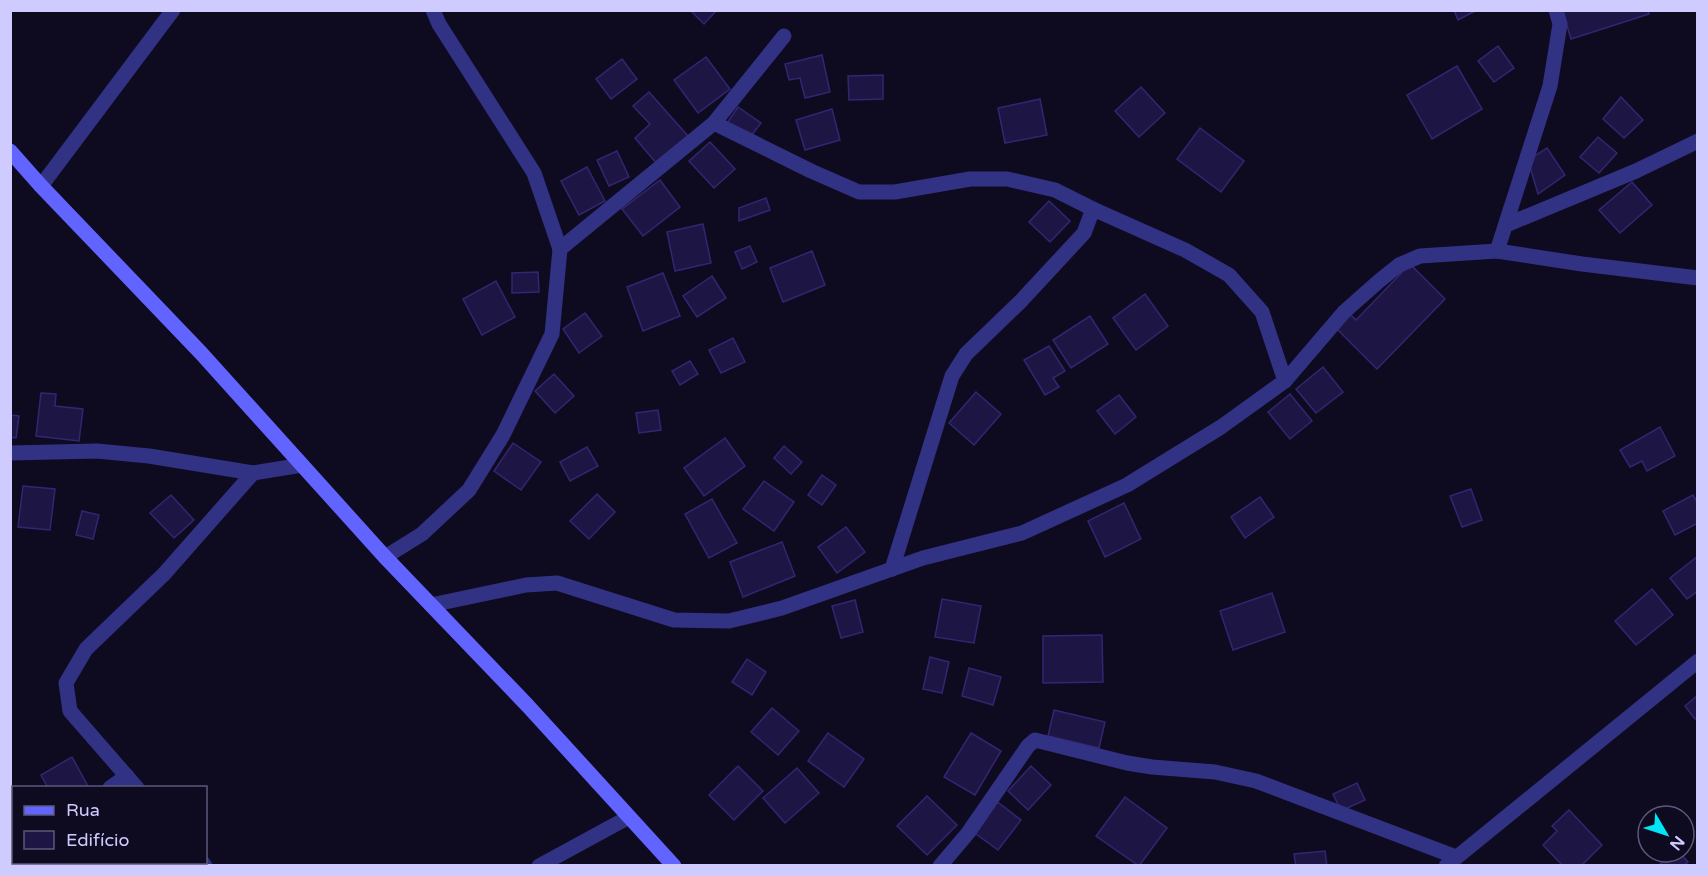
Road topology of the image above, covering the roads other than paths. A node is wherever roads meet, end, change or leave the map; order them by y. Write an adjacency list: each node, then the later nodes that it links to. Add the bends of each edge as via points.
1 (173, 10): 8 (street)
2 (432, 10): 11 (street, via 534,173)
3 (1556, 10): 10 (street, via 1560,24 1550,86)
4 (784, 36): 5 (street)
5 (714, 123): 9 (street, via 859,192 896,192 970,179 1007,179 1055,190); 11 (street)
6 (1698, 141): 10 (street)
7 (10, 151): 8 (main road)
8 (41, 186): 16 (main road)
9 (1093, 209): 14 (street, via 1185,250 1229,275 1262,312); 19 (street, via 1084,233 1022,301 966,354 952,376)
10 (1506, 225): 12 (street)
11 (560, 249): 18 (street, via 552,334 503,435 469,490 422,534)
12 (1497, 251): 13 (street); 14 (street, via 1420,256 1399,266 1344,312)
13 (1698, 278)
14 (1285, 381): 19 (street, via 1221,427 1127,485 1022,533)
15 (10, 453): 17 (street, via 97,451)
16 (302, 465): 17 (street); 18 (main road)
17 (253, 472): 22 (street, via 164,574 86,649 66,683 70,711)
18 (386, 556): 20 (main road)
19 (892, 569): 20 (street, via 782,608 729,621 674,620 557,584 526,585)
20 (431, 605): 24 (main road)
21 (1698, 661): 25 (street)
22 (132, 782): 23 (street)
23 (117, 786)
24 (629, 817): 26 (street); 27 (main road)
25 (1451, 861): 28 (street, via 1256,782 1215,772 1127,763 1035,740)
26 (539, 866)
27 (674, 866)
28 (940, 866)

